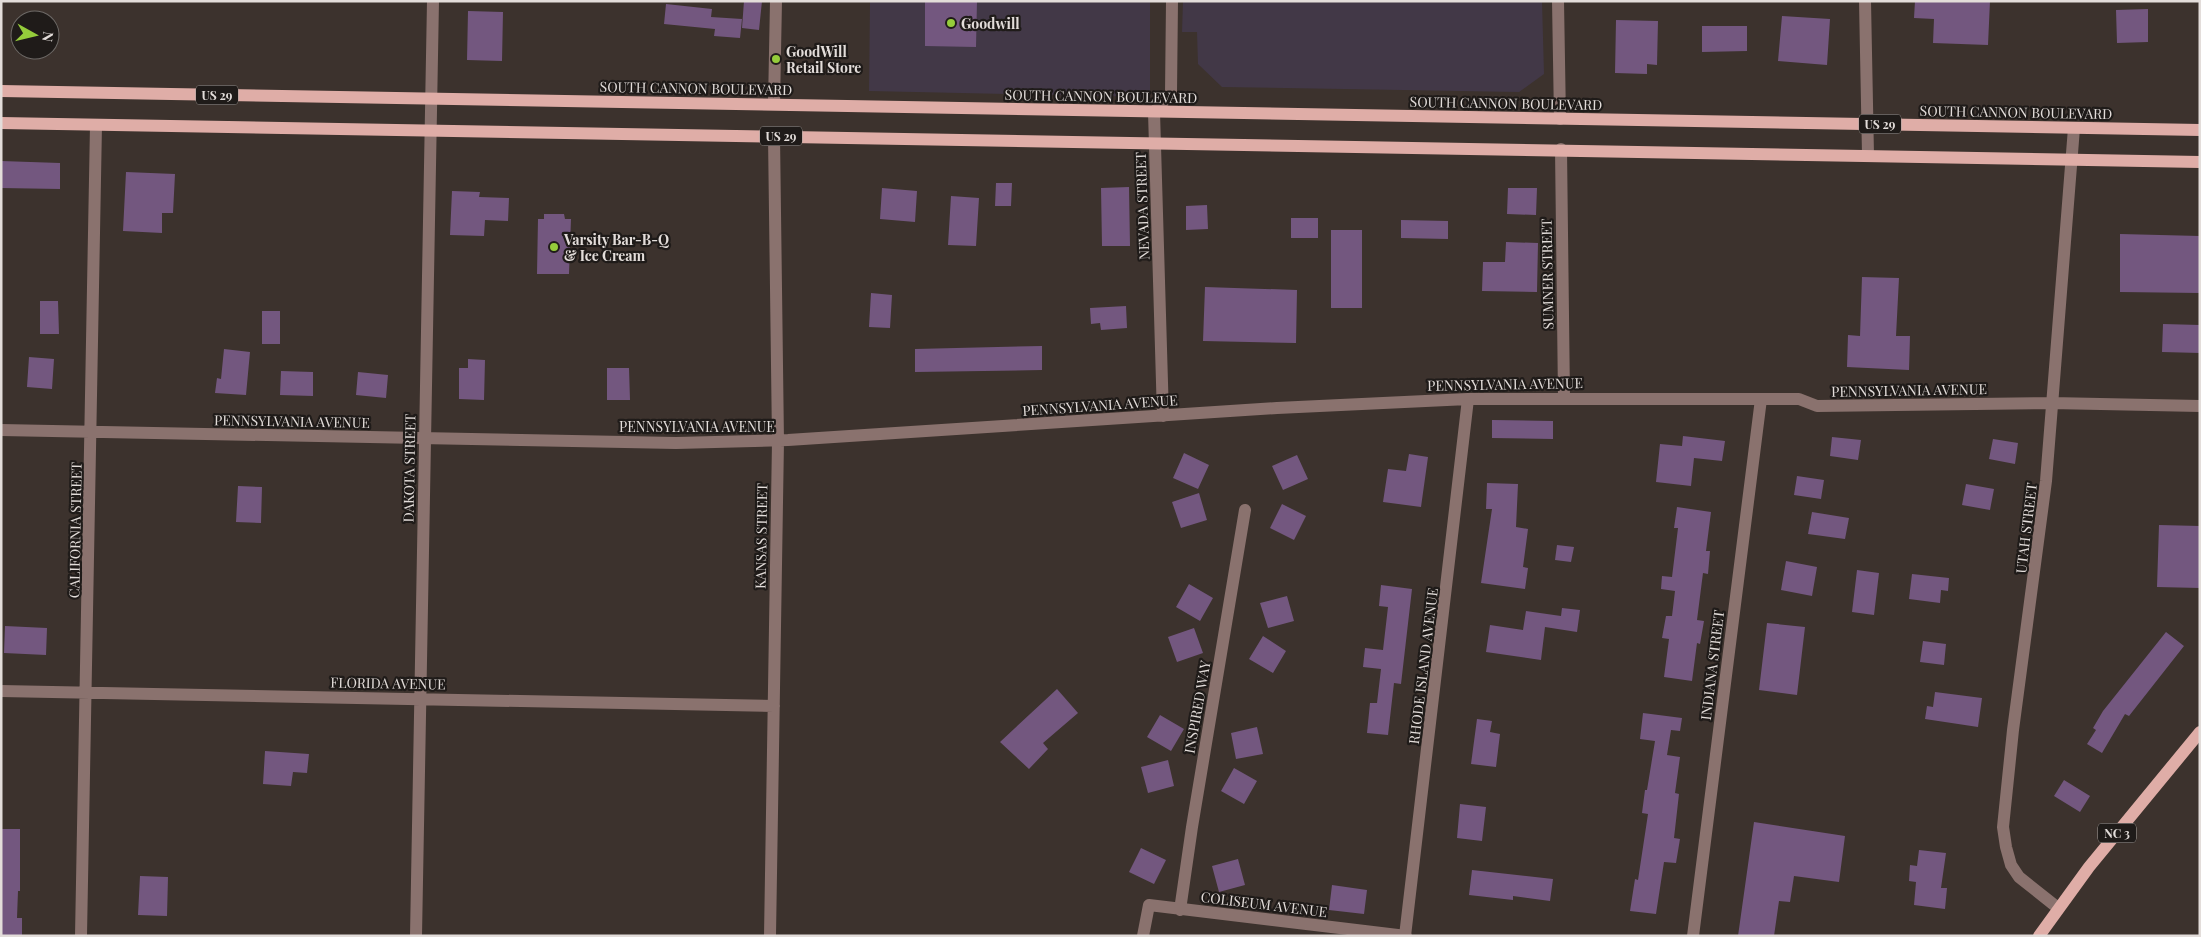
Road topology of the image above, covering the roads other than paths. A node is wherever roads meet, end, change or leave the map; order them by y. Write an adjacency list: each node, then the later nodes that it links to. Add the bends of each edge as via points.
1 (433, 1): 7 (street, DAKOTA STREET)
2 (776, 1): 8 (street)
3 (1172, 1): 9 (street, via 1172,93)
4 (1558, 1): 10 (street)
5 (1865, 1): 12 (street)
6 (1, 91): 7 (main road, SOUTH CANNON BOULEVARD / US 29)
7 (432, 98): 8 (main road, SOUTH CANNON BOULEVARD / US 29); 15 (street, DAKOTA STREET)
8 (774, 104): 9 (main road, SOUTH CANNON BOULEVARD / US 29)
9 (1154, 112): 10 (main road, SOUTH CANNON BOULEVARD / US 29); 18 (street, NEVADA STREET)
10 (1560, 119): 12 (main road, SOUTH CANNON BOULEVARD / US 29)
11 (1, 123): 13 (main road, US 29)
12 (1868, 124): 14 (main road, SOUTH CANNON BOULEVARD / US 29); 20 (street)
13 (96, 125): 15 (main road, US 29); 30 (street, CALIFORNIA STREET)
14 (2074, 128): 16 (main road, SOUTH CANNON BOULEVARD / US 29); 21 (street, UTAH STREET)
15 (431, 130): 17 (main road, US 29); 31 (street, DAKOTA STREET)
16 (2200, 130)
17 (774, 136): 18 (main road, US 29); 32 (street, KANSAS STREET)
18 (1155, 144): 19 (main road, US 29); 28 (street, NEVADA STREET)
19 (1561, 150): 20 (main road, US 29); 23 (street, SUMNER STREET)
20 (1868, 155): 21 (main road, US 29)
21 (2071, 159): 22 (main road, US 29); 26 (street, UTAH STREET)
22 (2200, 162)
23 (1564, 398): 24 (street, PENNSYLVANIA AVENUE); 25 (street, PENNSYLVANIA AVENUE)
24 (1468, 399): 28 (street, PENNSYLVANIA AVENUE); 45 (street, RHODE ISLAND AVENUE)
25 (1761, 399): 26 (street, PENNSYLVANIA AVENUE, via 1799,399 1817,406); 46 (street, INDIANA STREET)
26 (2051, 403): 27 (street, PENNSYLVANIA AVENUE); 39 (street, UTAH STREET, via 2046,481 2003,827 2011,865 2019,877)
27 (2200, 406)
28 (1163, 416): 32 (street, PENNSYLVANIA AVENUE)
29 (1, 430): 30 (street, PENNSYLVANIA AVENUE)
30 (92, 432): 31 (street, PENNSYLVANIA AVENUE); 35 (street, CALIFORNIA STREET)
31 (424, 439): 32 (street, PENNSYLVANIA AVENUE, via 676,443); 36 (street, DAKOTA STREET)
32 (778, 441): 37 (street, KANSAS STREET)
33 (1245, 510): 40 (street, INSPIRED WAY)
34 (1, 691): 35 (street, FLORIDA AVENUE)
35 (86, 693): 36 (street, FLORIDA AVENUE); 41 (street, CALIFORNIA STREET)
36 (421, 698): 37 (street, FLORIDA AVENUE); 42 (street, DAKOTA STREET)
37 (774, 706): 43 (street, KANSAS STREET)
38 (2200, 732): 39 (main road, NC 3)
39 (2058, 908): 47 (main road, NC 3)
40 (1180, 910): 44 (street, COLISEUM AVENUE, via 1149,905); 45 (street, COLISEUM AVENUE)
41 (81, 936)
42 (416, 936)
43 (770, 936)
44 (1143, 936)
45 (1406, 936)
46 (1694, 936)
47 (2039, 936)

